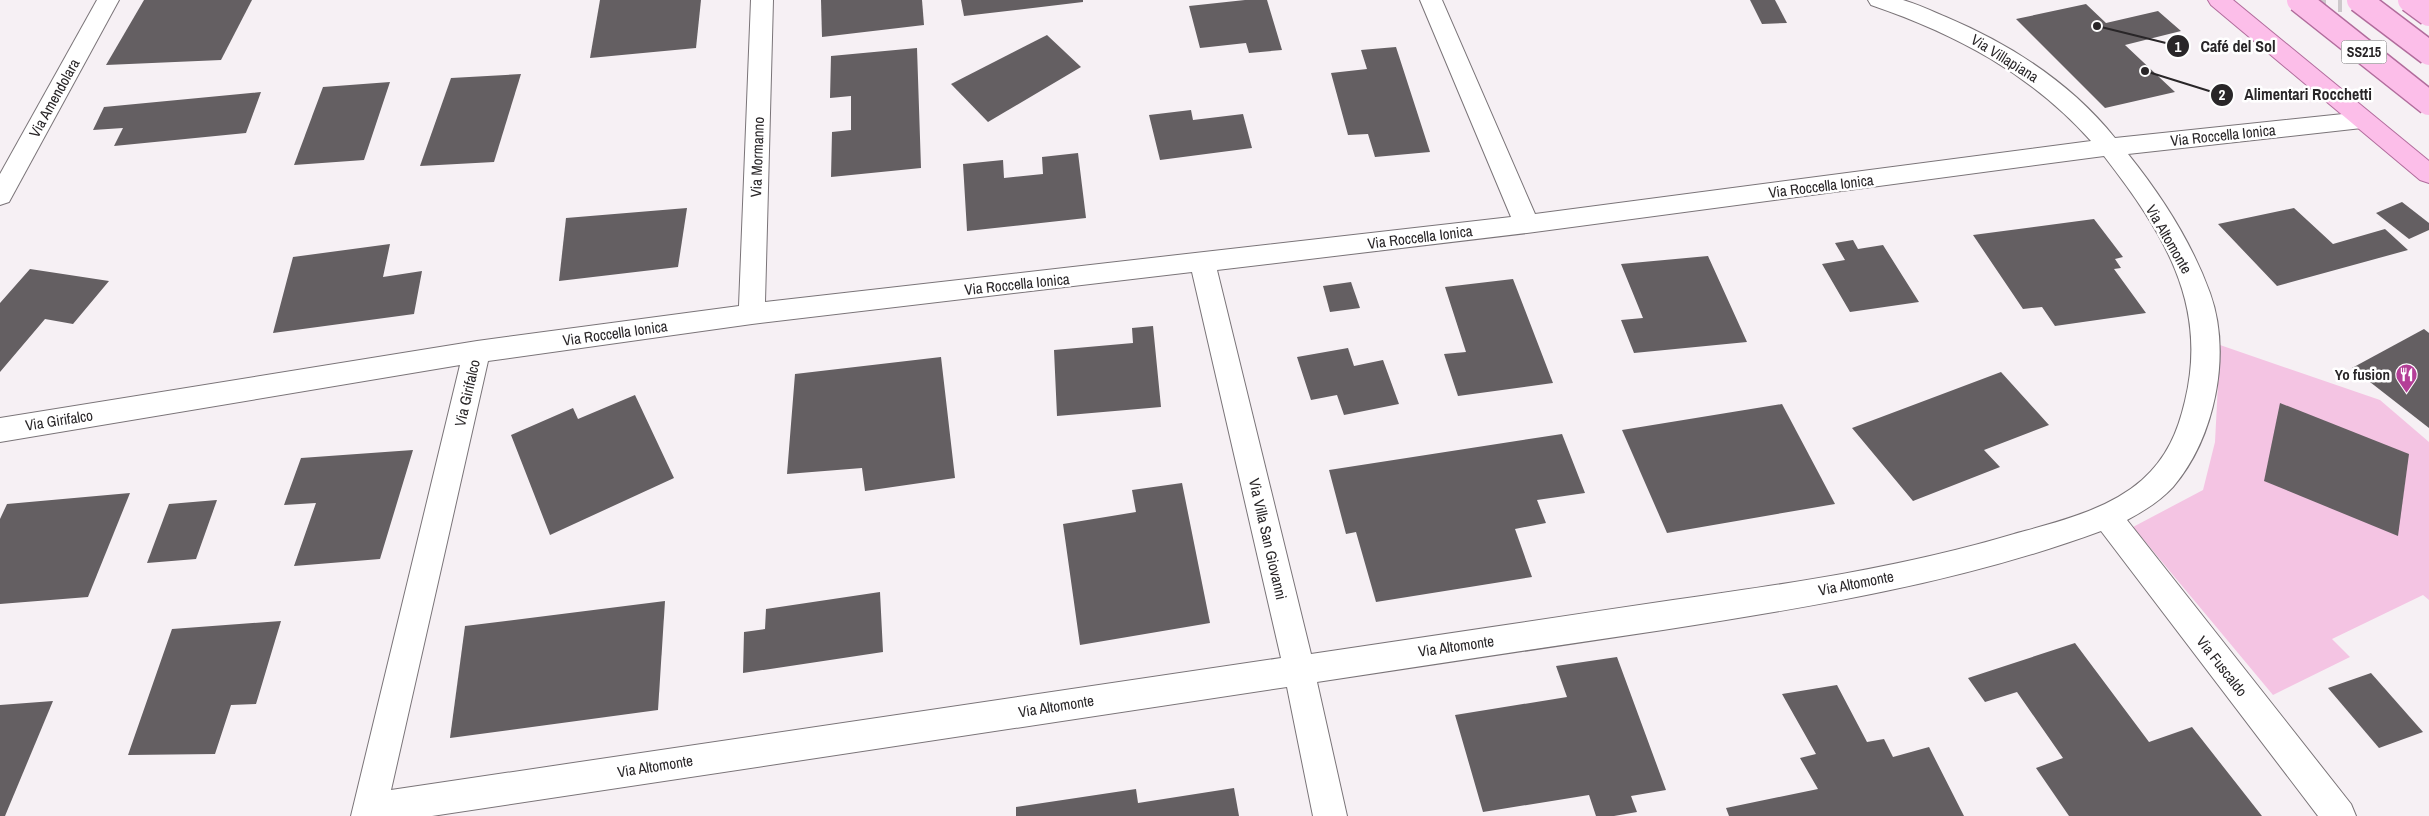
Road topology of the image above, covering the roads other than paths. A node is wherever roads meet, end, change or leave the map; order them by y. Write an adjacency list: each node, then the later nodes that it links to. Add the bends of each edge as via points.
1 (108, 0): 15 (street, Via Amendolara)
2 (762, 0): 18 (street, Via Mormanno)
3 (1431, 0): 16 (street)
4 (1879, 0): 13 (street, Via Villapiana, via 1944,24 2007,56 2062,96)
5 (2219, 0): 12 (main road)
6 (2299, 0): 11 (main road, SS215, bridge)
7 (2359, 0): 10 (main road, SS215, bridge)
8 (2410, 0): 9 (main road, bridge)
9 (2429, 14)
10 (2429, 53)
11 (2429, 103)
12 (2362, 120): 13 (street, Via Roccella Ionica); 14 (main road)
13 (2111, 148): 16 (street, Via Roccella Ionica); 21 (street, Via Altomonte, via 2168,232 2186,265 2204,322 2205,358 2191,435 2179,457 2153,488 2131,504)
14 (2429, 174)
15 (0, 196)
16 (1527, 224): 17 (street, Via Roccella Ionica)
17 (1203, 263): 18 (street, Via Roccella Ionica); 22 (street, Via Villa San Giovanni)
18 (752, 314): 19 (street, Via Roccella Ionica)
19 (477, 352): 20 (street, Via Girifalco); 23 (street, Via Girifalco)
20 (0, 430)
21 (2106, 515): 22 (street, Via Altomonte, via 2039,541 1880,580 1748,603); 25 (street, Via Fuscaldo)
22 (1299, 669): 23 (street, Via Altomonte); 24 (street, Via Villa San Giovanni)
23 (369, 812)
24 (1330, 816)
25 (2338, 816)

